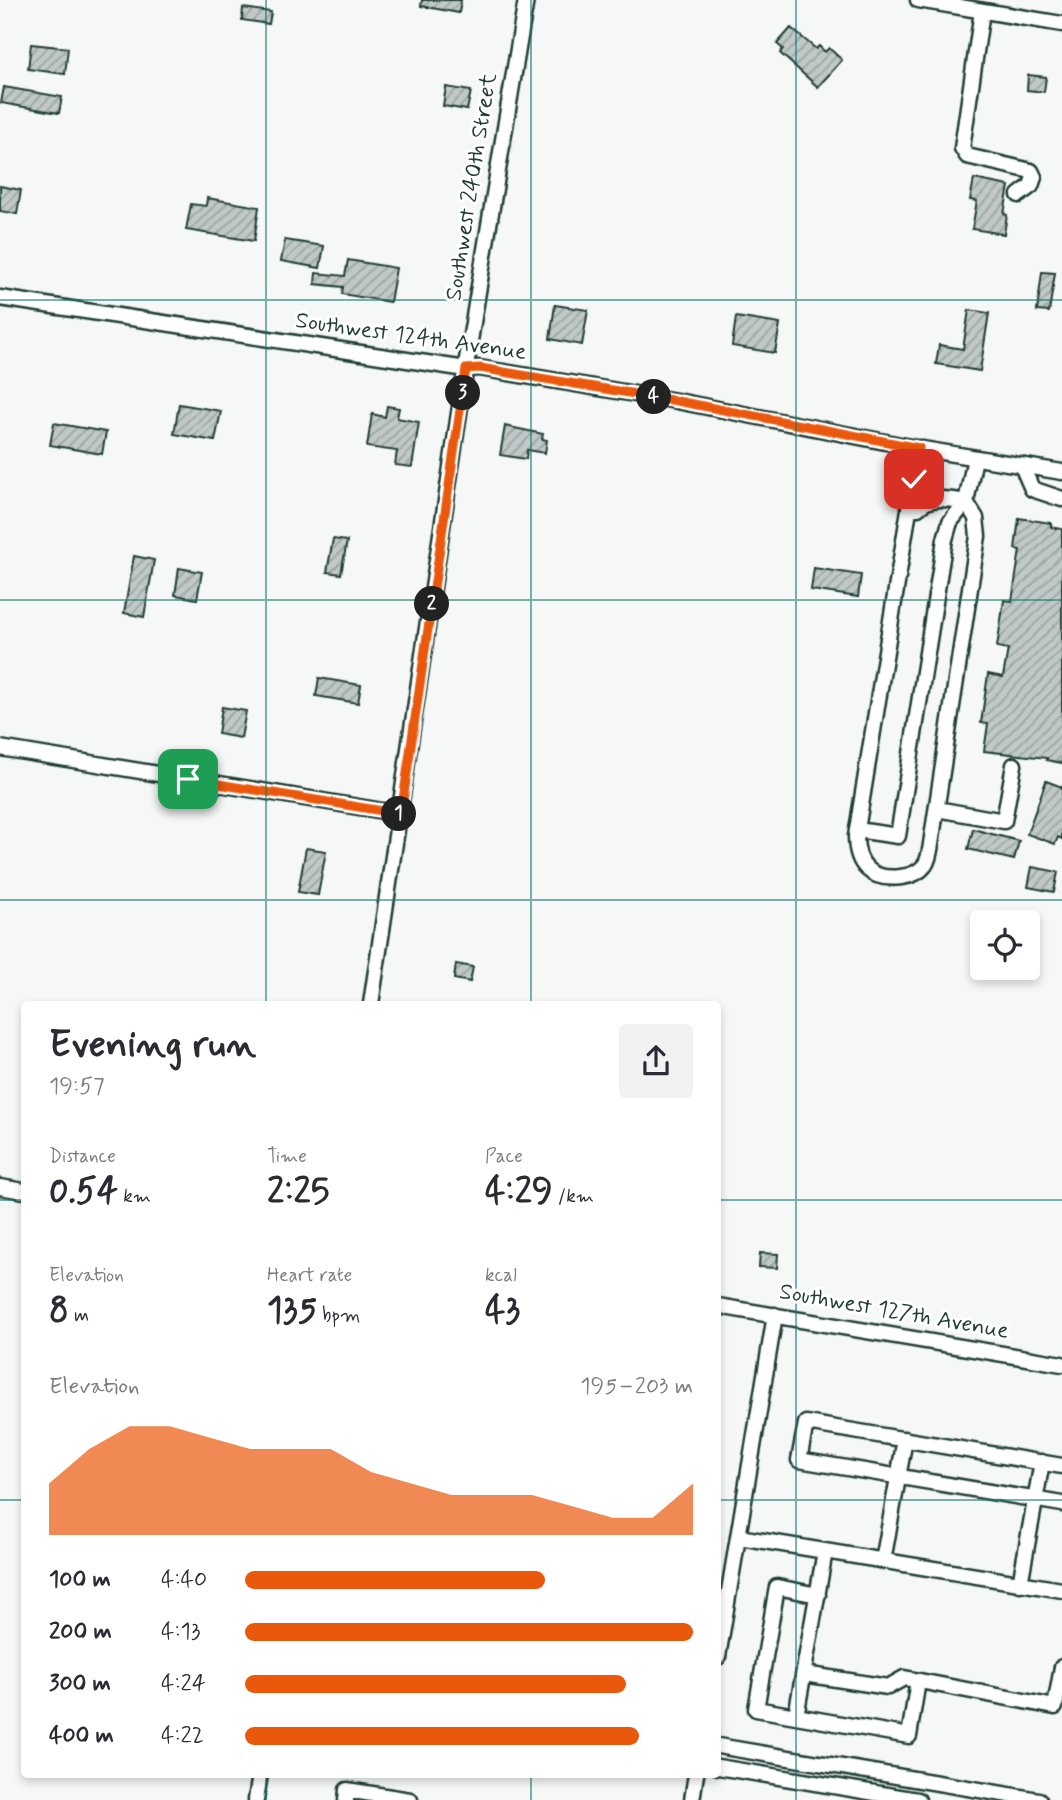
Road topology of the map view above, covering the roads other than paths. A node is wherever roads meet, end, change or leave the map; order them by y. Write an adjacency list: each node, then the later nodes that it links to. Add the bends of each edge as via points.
1 (526, 0): 7 (street, Southwest 240th Street)
2 (918, 0): 3 (street)
3 (982, 11): 4 (street); 5 (street, via 961,148 967,156 1031,171 1031,186)
4 (1062, 24)
5 (1019, 195)
6 (0, 298): 7 (street, Southwest 124th Avenue)
7 (466, 369): 8 (street, Southwest 124th Avenue, via 677,401); 20 (street, Southwest 240th Street)
8 (919, 448): 9 (street, Southwest 124th Avenue); 15 (street)
9 (975, 458): 10 (street, Southwest 124th Avenue); 14 (street)
10 (1022, 466): 11 (street, Southwest 124th Avenue); 13 (street, via 1032,489)
11 (1062, 472)
12 (941, 499): 14 (street); 15 (street); 16 (street)
13 (1062, 499)
14 (966, 502): 16 (street, via 950,522); 19 (street, via 976,519 978,536)
15 (909, 507): 21 (street)
16 (945, 539): 21 (street, via 898,836)
17 (0, 748): 20 (street)
18 (1014, 765): 19 (street, via 1004,821)
19 (937, 809): 21 (street, via 925,865 907,877 889,879 863,865 856,848)
20 (401, 814): 22 (street, Southwest 240th Street)
21 (857, 830)
22 (371, 1001)
23 (0, 1186): 24 (street)
24 (21, 1190)
25 (721, 1306): 26 (street, Southwest 127th Avenue)
26 (775, 1315): 27 (street, Southwest 127th Avenue); 34 (street)
27 (1062, 1363)
28 (905, 1439): 29 (street); 31 (street); 31 (street, via 806,1423 799,1460)
29 (1042, 1462): 30 (street); 32 (street)
30 (1062, 1465)
31 (899, 1476): 32 (street); 36 (street)
32 (1035, 1499): 33 (street); 37 (street)
33 (1062, 1504)
34 (739, 1537): 35 (street); 40 (street)
35 (825, 1551): 36 (street); 39 (street)
36 (883, 1561): 37 (street)
37 (1020, 1584): 38 (street)
38 (1062, 1590)
39 (818, 1595): 42 (street); 44 (street, via 777,1587 756,1709)
40 (721, 1640)
41 (1062, 1667): 43 (street, via 1055,1707)
42 (804, 1674): 43 (street, via 888,1687 904,1678); 44 (street)
43 (918, 1681): 44 (street, via 909,1736)
44 (796, 1716)
45 (721, 1746): 47 (street)
46 (721, 1768): 50 (street)
47 (875, 1772): 50 (street); 56 (street)
48 (260, 1778): 51 (street)
49 (695, 1778): 54 (street)
50 (871, 1796): 55 (street)
51 (256, 1800)
52 (346, 1800): 53 (street, via 348,1790)
53 (410, 1800)
54 (692, 1800)
55 (918, 1800)
56 (1039, 1800)

